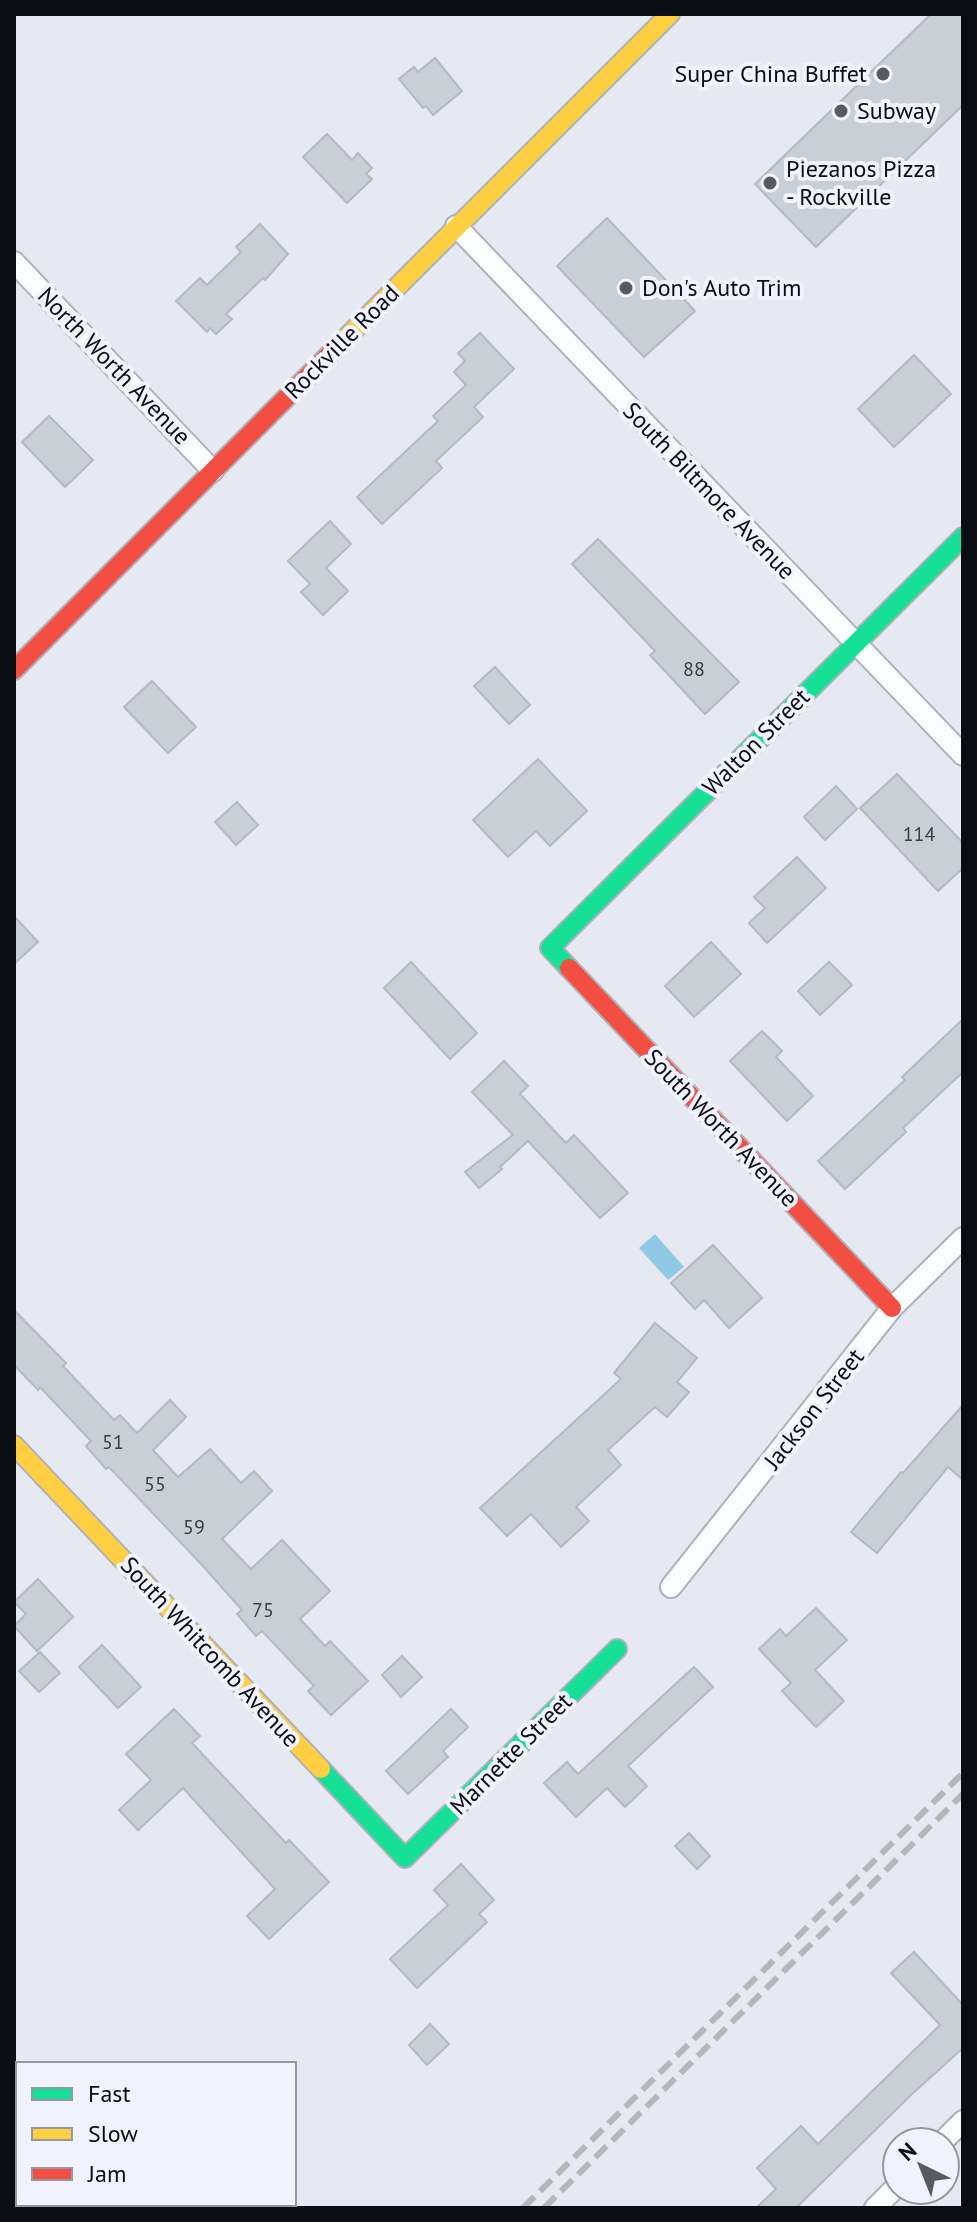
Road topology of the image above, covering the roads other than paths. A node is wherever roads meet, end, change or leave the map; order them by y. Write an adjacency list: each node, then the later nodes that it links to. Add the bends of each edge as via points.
1 (670, 14): 2 (street, Rockville Road)
2 (456, 226): 4 (street, Rockville Road); 6 (street, South Biltmore Avenue)
3 (14, 262): 4 (street, North Worth Avenue)
4 (213, 471): 7 (street, Rockville Road)
5 (963, 537): 6 (street, Walton Street)
6 (855, 643): 8 (street, South Biltmore Avenue); 9 (street, Walton Street)
7 (14, 670)
8 (963, 755)
9 (550, 948): 11 (street, South Worth Avenue)
10 (963, 1238): 11 (street, Jackson Street)
11 (892, 1308): 13 (street, Jackson Street)
12 (14, 1445): 15 (street, South Whitcomb Avenue)
13 (671, 1587)
14 (617, 1649): 15 (street, Marnette Street)
15 (405, 1858)

